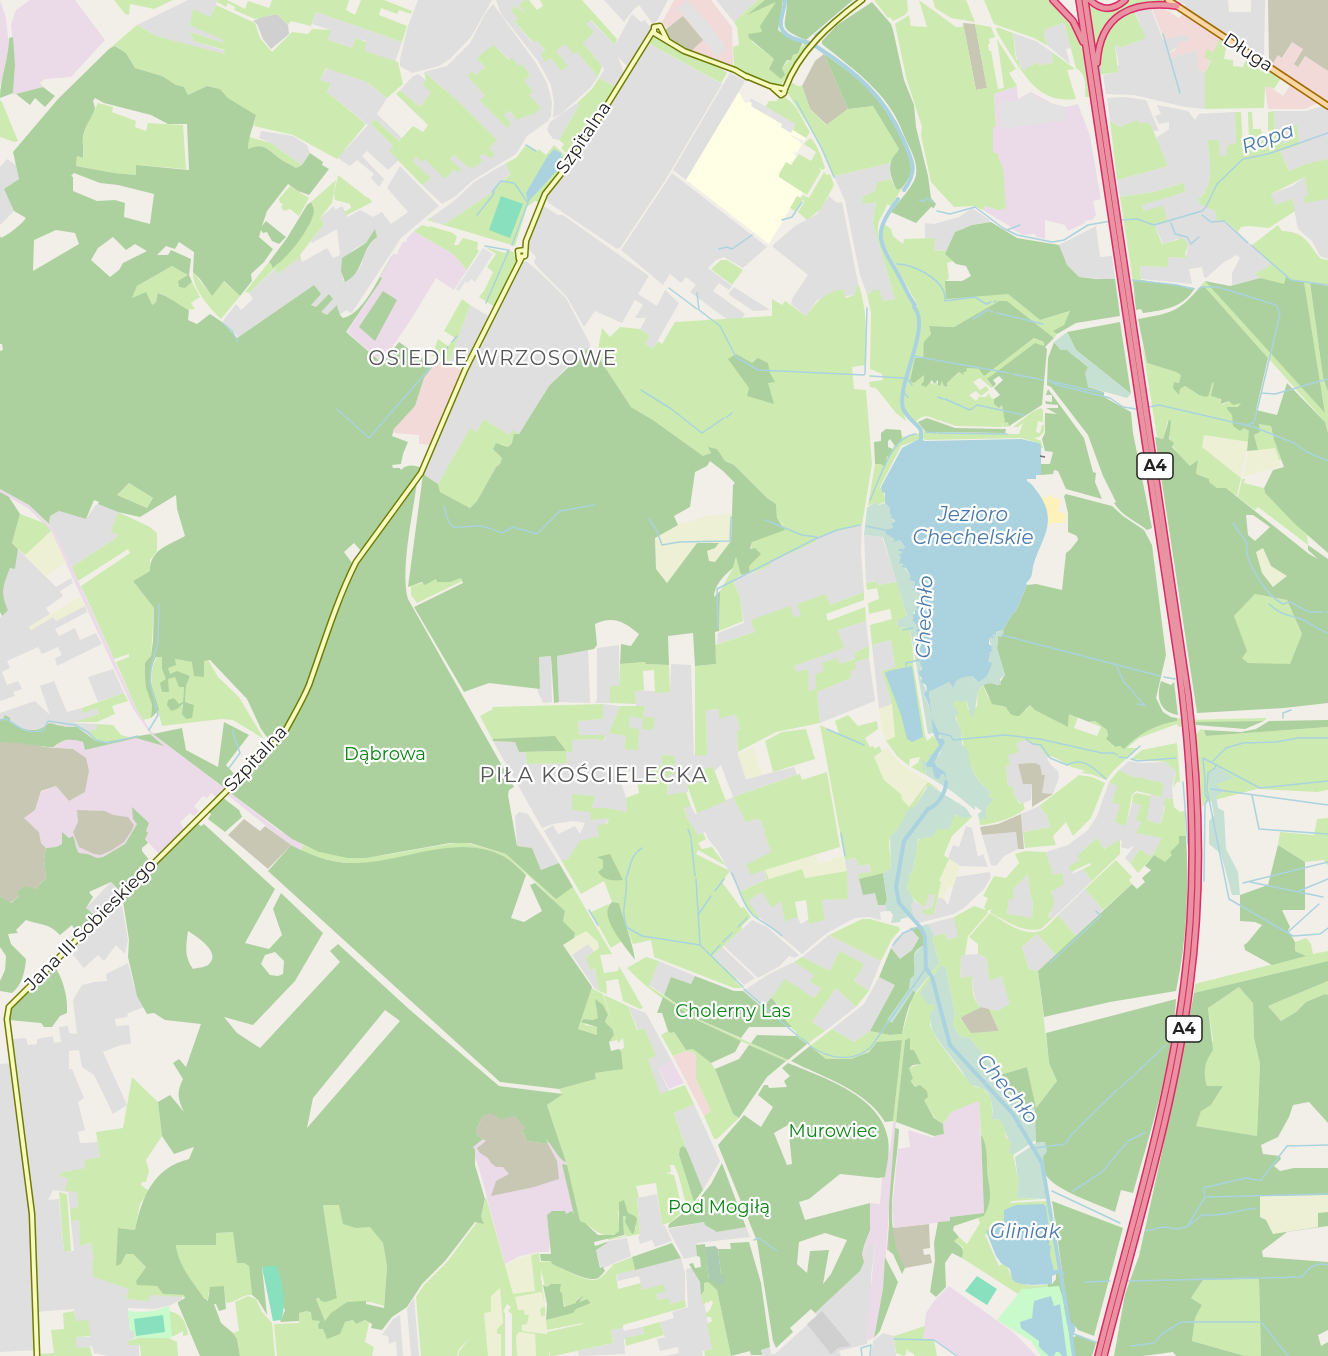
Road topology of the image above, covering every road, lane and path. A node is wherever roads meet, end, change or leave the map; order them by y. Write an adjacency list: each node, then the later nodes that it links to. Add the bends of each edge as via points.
1 (862, 0): 15 (main road, Szpitalna, via 815,41 781,89 684,51 657,32 648,38 580,150 545,194 523,249 518,252 521,257 462,377 421,473 356,562 309,684 283,735)
2 (1053, 0): 8 (highway, via 1073,21)
3 (1079, 0): 8 (highway, A4)
4 (1088, 0): 5 (highway, via 1110,9); 9 (highway, A4)
5 (1125, 0)
6 (1168, 0): 7 (main road, Długa)
7 (1177, 6): 9 (highway, via 1145,2 1130,6 1115,17 1100,42); 10 (main road, Długa)
8 (1088, 55): 11 (highway, A4)
9 (1096, 77): 12 (highway, A4)
10 (1328, 106)
11 (1100, 138): 12 (highway, A4); 13 (highway, A4)
12 (1109, 159): 13 (highway, A4)
13 (1115, 220): 14 (highway, A4)
14 (1190, 735): 16 (highway, A4, via 1198,810 1199,876 1188,1000 1169,1101); 17 (highway, A4, via 1193,866 1181,1011 1159,1120)
15 (218, 800): 18 (main road, Jana III Sobieskiego, via 21,993 8,1011 32,1214)
16 (1115, 1316): 17 (highway, A4); 20 (highway, A4)
17 (1100, 1349): 19 (highway, A4)
18 (37, 1356)
19 (1098, 1356)
20 (1104, 1356)

